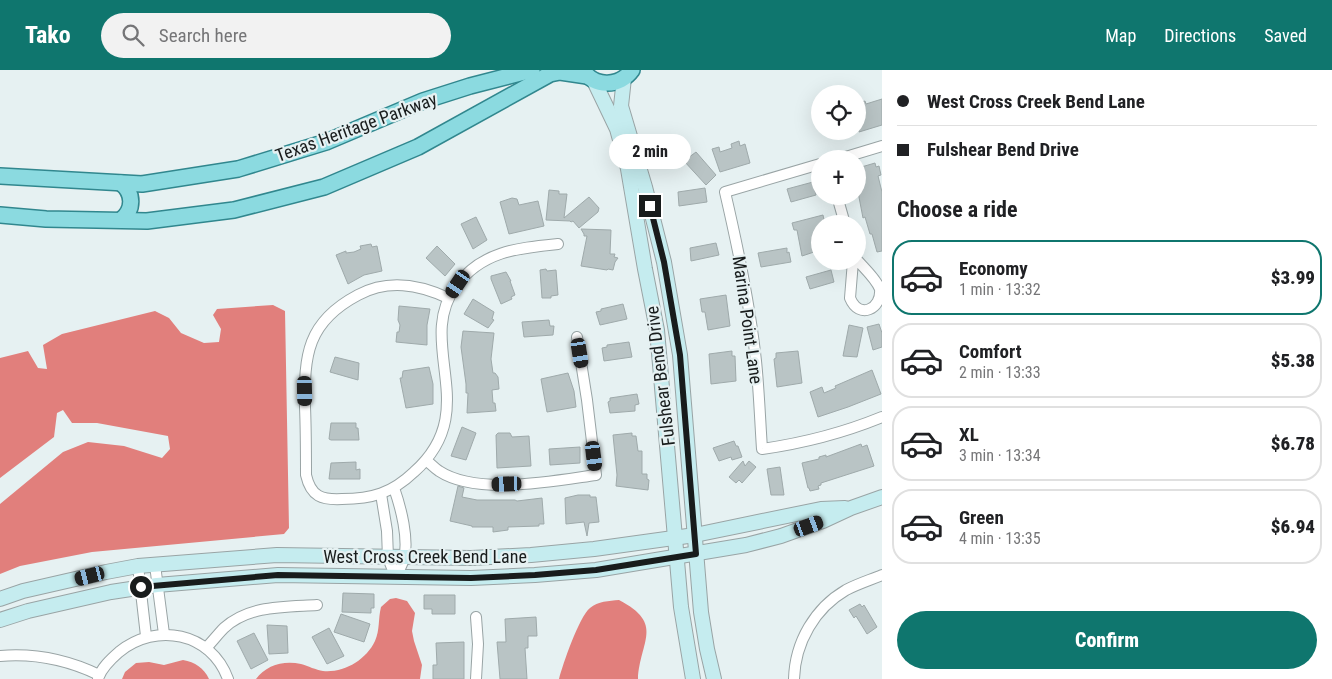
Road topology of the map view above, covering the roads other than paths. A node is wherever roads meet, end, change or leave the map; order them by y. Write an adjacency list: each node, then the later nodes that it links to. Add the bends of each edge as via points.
1 (532, 70): 9 (main road, Texas Heritage Parkway, via 423,101 326,142 238,169)
2 (631, 73): 3 (main road, Texas Heritage Parkway, via 610,83); 17 (main road, Fulshear Bend Drive, via 621,106 664,262)
3 (588, 76): 12 (main road, Texas Heritage Parkway, via 560,72 550,74 418,147 324,187 234,210); 18 (main road, Fulshear Bend Drive, via 616,129 628,169)
4 (882, 146): 5 (street)
5 (866, 151)
6 (811, 167): 20 (street, Marina Point Lane, via 725,192 748,304 762,448 825,437)
7 (0, 176): 8 (main road, Texas Heritage Parkway)
8 (121, 183): 9 (main road, Texas Heritage Parkway); 11 (main road, via 130,194 131,202 129,211)
9 (142, 184): 12 (main road, via 139,201)
10 (0, 215): 11 (main road, Texas Heritage Parkway)
11 (121, 220): 12 (main road, Texas Heritage Parkway)
12 (146, 221)
13 (558, 244): 16 (street, via 504,252 486,259 469,272)
14 (852, 270): 15 (street, via 850,298 857,309 864,311 875,308 881,291)
15 (865, 270)
16 (448, 298): 21 (street, via 441,331 447,414 442,434); 23 (street, via 431,290 399,284 364,292 328,316 316,331 308,352 304,374 308,485 312,492 330,500)
17 (676, 326): 18 (main road); 26 (main road, Fulshear Bend Drive)
18 (657, 330): 27 (main road, Fulshear Bend Drive)
19 (577, 337): 21 (street, via 596,475 492,485 454,478 439,472)
20 (882, 417)
21 (427, 461): 22 (street)
22 (394, 488): 23 (street); 30 (street, via 402,510)
23 (381, 494): 29 (street)
24 (882, 497): 25 (main road, West Cross Creek Bend Lane)
25 (851, 508): 26 (main road, West Cross Creek Bend Lane, via 821,509); 28 (main road, West Cross Creek Bend Lane, via 781,536)
26 (694, 535): 27 (main road, West Cross Creek Bend Lane); 28 (main road, Fulshear Bend Drive)
27 (676, 538): 30 (main road, West Cross Creek Bend Lane, via 531,555); 31 (main road, Fulshear Bend Drive)
28 (696, 554): 31 (main road, West Cross Creek Bend Lane); 50 (main road, Fulshear Bend Drive, via 704,630)
29 (388, 558): 30 (main road, West Cross Creek Bend Lane); 32 (main road, West Cross Creek Bend Lane, via 277,556); 35 (street)
30 (404, 558): 35 (street)
31 (677, 558): 35 (main road, West Cross Creek Bend Lane, via 535,575); 49 (main road, Fulshear Bend Drive)
32 (155, 565): 33 (main road, West Cross Creek Bend Lane); 36 (street)
33 (138, 566): 37 (street); 38 (main road, West Cross Creek Bend Lane)
34 (882, 576): 51 (street, via 847,590 825,606 809,626 799,650)
35 (396, 578): 36 (main road, West Cross Creek Bend Lane, via 278,575)
36 (157, 585): 37 (main road, West Cross Creek Bend Lane); 42 (street)
37 (141, 587): 41 (main road, West Cross Creek Bend Lane); 43 (street)
38 (0, 599)
39 (317, 605): 44 (street, via 260,610 243,616 225,627)
40 (476, 617): 48 (street)
41 (0, 620)
42 (164, 634): 43 (street); 44 (street, via 188,639)
43 (146, 636): 46 (street, via 117,653)
44 (206, 648): 47 (street, via 218,660)
45 (0, 656): 46 (street, via 51,658 84,667)
46 (99, 677)
47 (228, 679)
48 (476, 679)
49 (693, 679)
50 (714, 679)
51 (794, 679)

